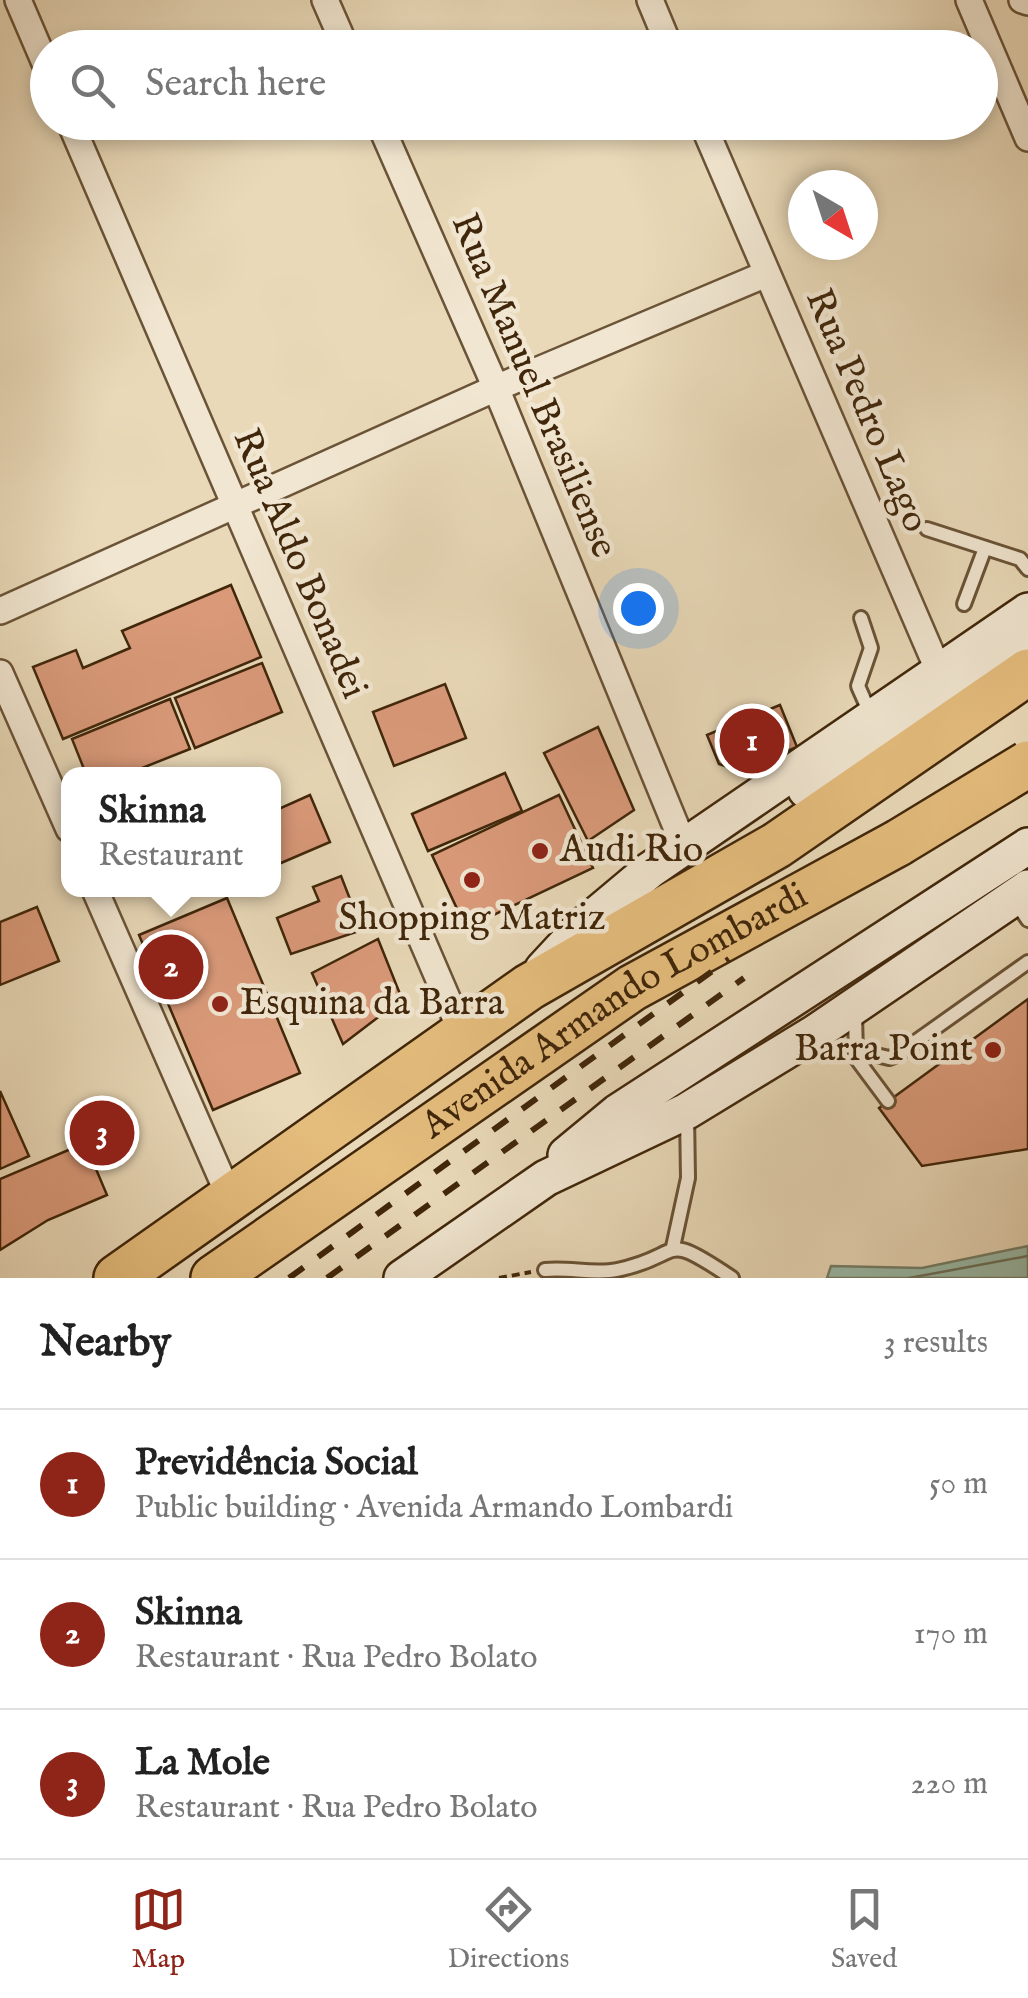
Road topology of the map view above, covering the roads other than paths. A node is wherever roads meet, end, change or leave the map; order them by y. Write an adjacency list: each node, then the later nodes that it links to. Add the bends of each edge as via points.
1 (18, 0): 5 (street)
2 (325, 0): 6 (street)
3 (650, 0): 7 (street)
4 (969, 0): 8 (street)
5 (31, 30)
6 (338, 30)
7 (662, 30)
8 (982, 30)
9 (998, 68): 10 (street)
10 (1028, 138)
11 (78, 140): 16 (street, Rua Aldo Bonadei)
12 (387, 140): 15 (street, Rua Manuel Brasiliense)
13 (710, 140): 14 (street, Rua Pedro Lago)
14 (766, 274): 15 (street); 27 (street, Rua Pedro Lago)
15 (496, 388): 16 (street); 31 (street, Rua Manuel Brasiliense)
16 (232, 505): 21 (street); 39 (street, Rua Aldo Bonadei)
17 (927, 529): 18 (lane)
18 (984, 548): 19 (lane); 20 (lane)
19 (1026, 561)
20 (964, 604)
21 (0, 611)
22 (1028, 611): 27 (main road, Avenida Armando Lombardi)
23 (861, 618): 28 (lane, via 871,648 858,686)
24 (1028, 648): 35 (main road, via 852,763)
25 (1028, 672): 37 (highway, Avenida Armando Lombardi, via 761,854)
26 (0, 674): 30 (street)
27 (940, 674): 28 (main road, Avenida Armando Lombardi)
28 (873, 718): 31 (main road, Avenida Armando Lombardi)
29 (1028, 764): 48 (highway, Avenida Armando Lombardi, bridge, via 632,988)
30 (61, 814)
31 (684, 846): 35 (main road, Avenida Armando Lombardi)
32 (1028, 846): 43 (main road, via 618,1112)
33 (98, 897): 44 (street)
34 (1023, 902): 38 (main road)
35 (610, 903): 37 (main road, Avenida Armando Lombardi)
36 (1028, 962): 40 (lane, via 897,1055)
37 (529, 987): 39 (highway, Avenida Armando Lombardi)
38 (856, 1005): 40 (lane); 42 (main road)
39 (462, 1034): 44 (highway, Avenida Armando Lombardi)
40 (855, 1050): 41 (lane)
41 (888, 1101)
42 (687, 1111): 43 (main road); 45 (lane, via 688,1178)
43 (546, 1178): 49 (main road)
44 (231, 1200): 47 (highway, Avenida Armando Lombardi)
45 (673, 1246): 46 (lane, via 617,1270); 50 (lane)
46 (545, 1270)
47 (117, 1278)
48 (214, 1278)
49 (402, 1278)
50 (732, 1278)

